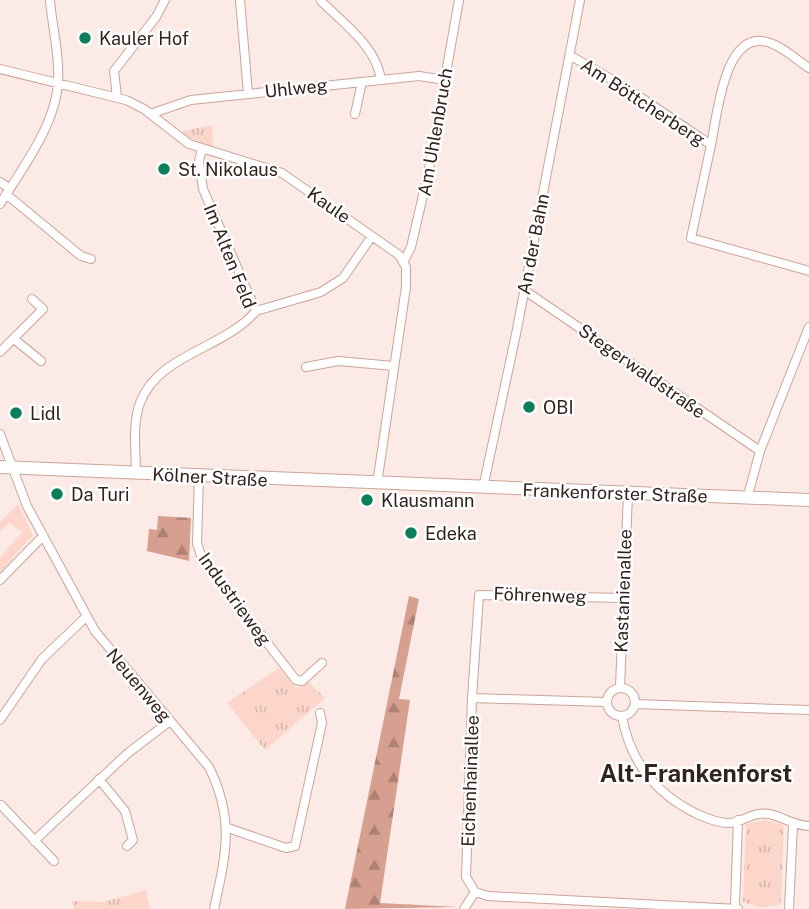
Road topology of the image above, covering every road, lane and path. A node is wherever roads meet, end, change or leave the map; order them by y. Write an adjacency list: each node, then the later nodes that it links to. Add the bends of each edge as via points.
1 (50, 0): 13 (street)
2 (165, 0): 15 (street, via 114,71)
3 (240, 0): 14 (street)
4 (459, 0): 11 (street, Am Uhlenbruch)
5 (580, 0): 7 (street, An der Bahn)
6 (321, 1): 10 (street, via 370,50)
7 (571, 56): 18 (street, Am Böttcherberg); 27 (street, An der Bahn)
8 (809, 68): 18 (street, via 771,43 745,45 731,61)
9 (0, 69): 13 (street, Kaule)
10 (381, 80): 11 (street, Uhlweg, via 419,76); 12 (street, Uhlweg)
11 (445, 80): 25 (street, Am Uhlenbruch, via 416,226)
12 (362, 82): 14 (street, Uhlweg); 17 (street)
13 (58, 83): 15 (street, Kaule); 21 (street, via 43,129)
14 (248, 93): 16 (street, Uhlweg, via 191,100)
15 (117, 97): 16 (street, Kaule)
16 (150, 114): 19 (street, Kaule, via 178,138)
17 (355, 114)
18 (711, 145): 26 (street, Am Böttcherberg, via 691,238)
19 (202, 149): 23 (street, Kaule, via 282,173); 29 (street, Im Alten Feld, via 202,190)
20 (0, 183): 21 (street)
21 (8, 191): 22 (street); 24 (street, via 80,256)
22 (0, 204)
23 (372, 236): 25 (street, Kaule); 29 (street, via 342,278 321,292)
24 (92, 258)
25 (404, 261): 34 (street)
26 (809, 271)
27 (524, 290): 37 (street, Stegerwaldstraße); 43 (street, An der Bahn)
28 (32, 299): 31 (street, via 43,309)
29 (256, 311): 39 (street, Im Alten Feld, via 223,340 171,366 143,397 137,413)
30 (809, 327): 37 (street)
31 (14, 339): 32 (street); 33 (street)
32 (0, 352)
33 (41, 361)
34 (394, 366): 35 (street, via 338,361); 41 (street)
35 (306, 367)
36 (0, 434): 38 (street, Neuenweg)
37 (760, 450): 45 (street)
38 (6, 467): 39 (main road, Kölner Straße); 47 (street, Neuenweg)
39 (136, 473): 40 (main road, Kölner Straße)
40 (199, 477): 41 (main road, Kölner Straße); 51 (street, Industrieweg, via 197,543 202,559 296,680 302,681)
41 (377, 484): 42 (main road, Kölner Straße)
42 (420, 486): 43 (main road, Frankenforster Straße)
43 (483, 488): 44 (main road, Frankenforster Straße)
44 (628, 494): 45 (main road, Frankenforster Straße); 49 (street, Kastanienallee)
45 (747, 499): 46 (main road, Frankenforster Straße)
46 (809, 500)
47 (43, 536): 48 (street); 50 (street, Neuenweg)
48 (0, 580)
49 (622, 598): 52 (street, Kastanienallee); 53 (street, Föhrenweg, via 479,595)
50 (87, 617): 59 (street, via 42,659); 60 (street, Neuenweg, via 104,644)
51 (322, 663)
52 (620, 687): 54 (street); 55 (street, via 632,693)
53 (472, 698): 54 (street, Eichenhainallee); 70 (street, Eichenhainallee, via 466,877)
54 (606, 702): 58 (street, via 612,714)
55 (635, 704): 56 (street); 58 (street, via 631,713)
56 (809, 710)
57 (320, 713): 66 (street, via 322,723 295,846 286,848)
58 (622, 716): 63 (street, via 632,752 666,796 706,818 724,823)
59 (0, 720)
60 (170, 721): 61 (street); 66 (street, Neuenweg, via 209,767)
61 (99, 779): 67 (street); 68 (street, via 125,811 133,840)
62 (1, 805): 67 (street)
63 (738, 820): 64 (street, via 770,814); 71 (street)
64 (793, 825): 65 (street); 74 (street)
65 (809, 826)
66 (228, 828): 72 (street, Neuenweg)
67 (34, 841): 69 (street)
68 (127, 846)
69 (54, 861)
70 (475, 892): 71 (street); 73 (street)
71 (737, 908)
72 (214, 909)
73 (464, 909)
74 (789, 909)

